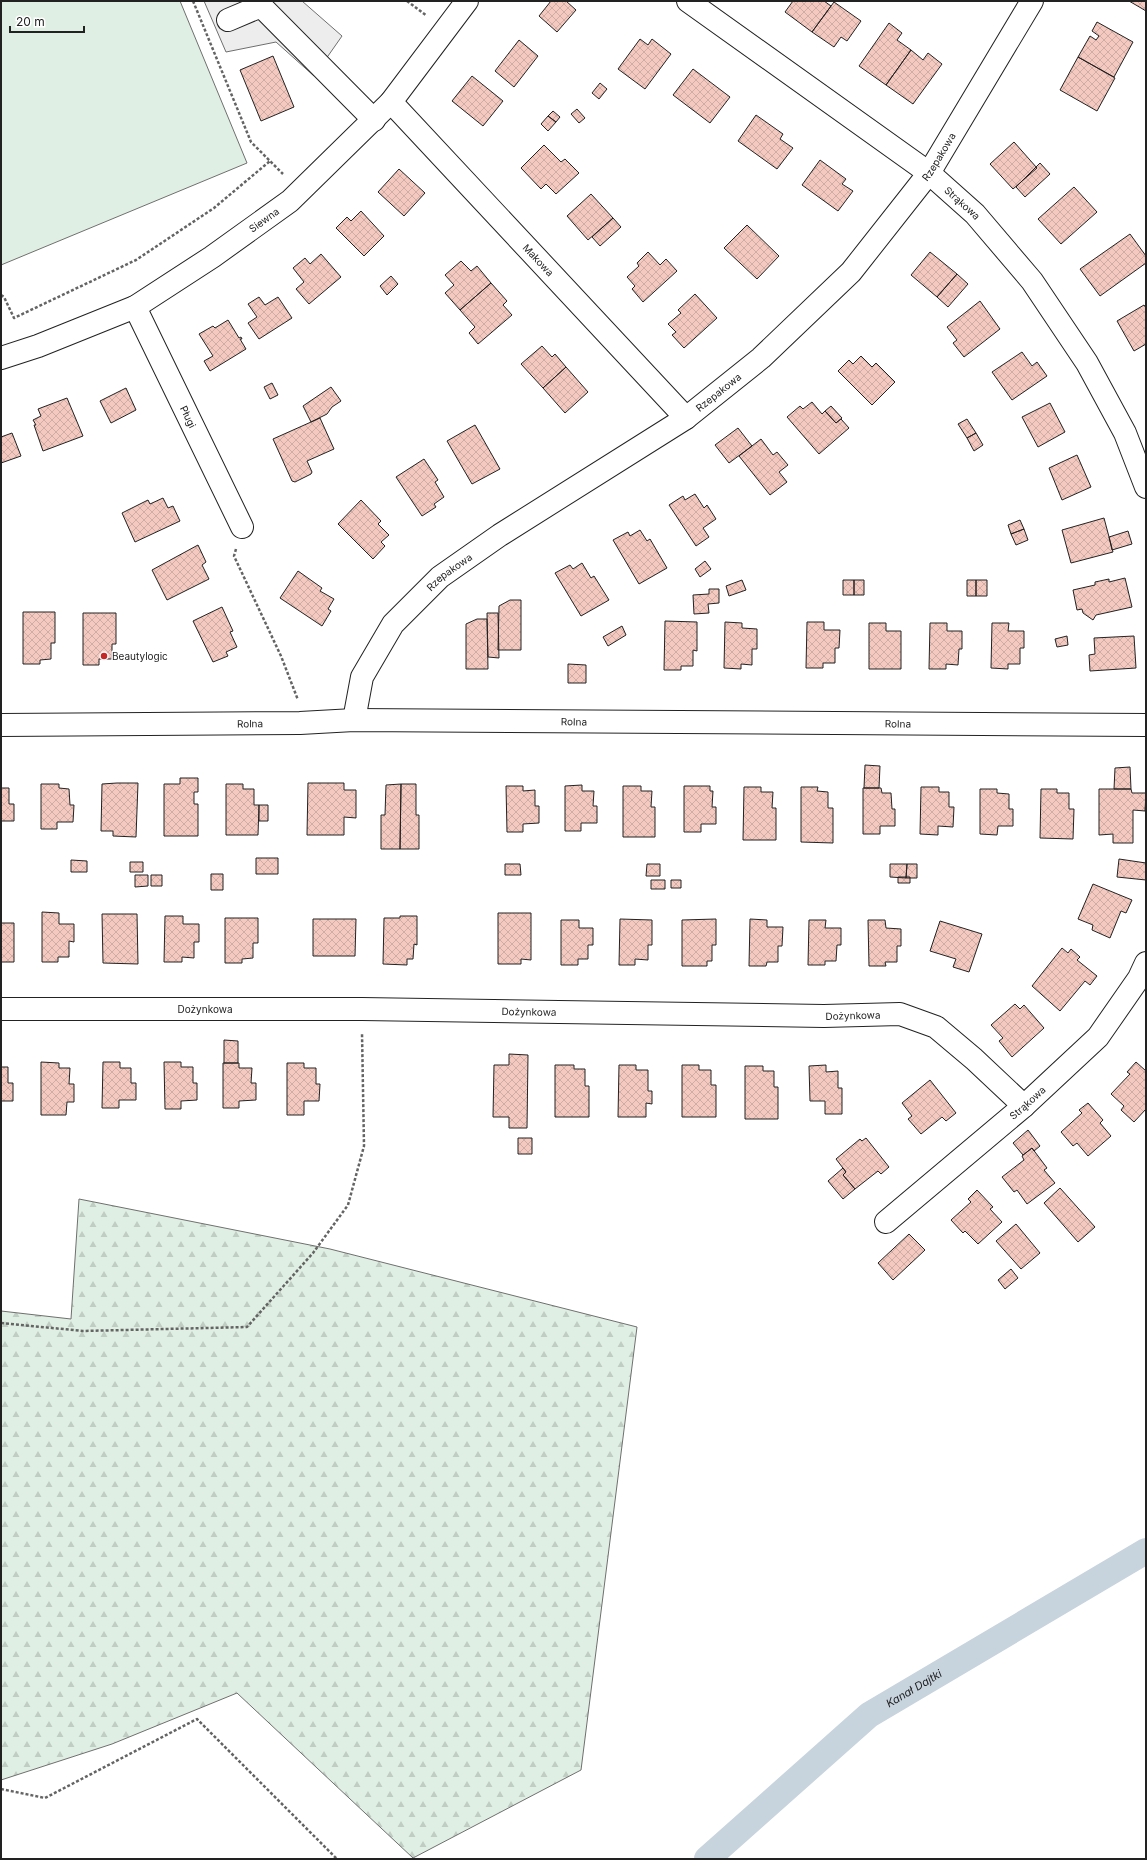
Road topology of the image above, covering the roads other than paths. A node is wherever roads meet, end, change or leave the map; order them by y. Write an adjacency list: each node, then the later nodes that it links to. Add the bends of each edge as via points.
1 (467, 1): 5 (street, Siewna)
2 (688, 1): 7 (street, Strąkowa)
3 (1032, 1): 7 (street, Rzepakowa)
4 (228, 20): 6 (street, via 261,6)
5 (392, 102): 6 (street, Siewna); 10 (street, Makowa)
6 (374, 120): 8 (street, Siewna, via 290,200 212,257)
7 (929, 173): 10 (street, Rzepakowa, via 851,272 762,358); 11 (street, Strąkowa, via 975,214 1032,281 1090,370 1125,433)
8 (135, 307): 9 (street, Siewna); 12 (street, Pługi)
9 (1, 358)
10 (686, 418): 13 (street, Rzepakowa, via 500,535 440,577 393,624 362,677)
11 (1146, 487)
12 (242, 527)
13 (354, 720): 14 (street, Rolna, via 300,723); 15 (street, Rolna)
14 (1, 725)
15 (1146, 725)
16 (1146, 964): 18 (street, Strąkowa, via 1098,1036)
17 (1, 1009): 18 (street, Dożynkowa, via 362,1009 824,1016 900,1014 936,1027)
18 (1024, 1106): 19 (street, Strąkowa)
19 (886, 1222)

